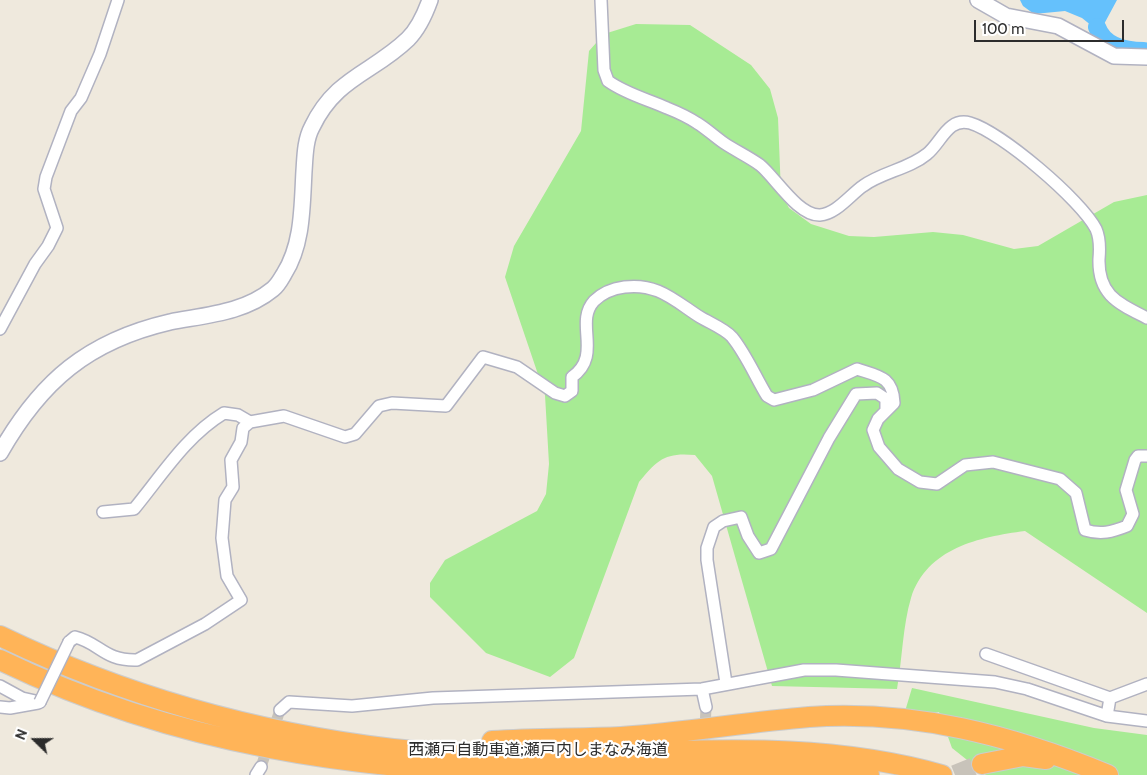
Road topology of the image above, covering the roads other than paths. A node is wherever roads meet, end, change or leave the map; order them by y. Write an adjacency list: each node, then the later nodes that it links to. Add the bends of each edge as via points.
1 (118, 0): 7 (street, via 100,54 81,98 71,111 46,177 44,189 57,228)
2 (430, 0): 10 (street, via 424,16 408,39 341,87 321,109 310,129 305,152 300,233 291,263 275,287 258,300 236,308 131,334 101,347 78,361 43,391)
3 (601, 0): 6 (street, via 603,60 608,81 698,123 760,166 797,205 809,212 819,215 833,210 864,185 924,156 935,148 946,129 954,124 968,123 993,134 1036,165 1088,218 1096,230 1100,247 1104,289 1124,307)
4 (978, 0): 5 (street, via 1006,16 1058,26 1114,56)
5 (1147, 57)
6 (1147, 318)
7 (0, 329)
8 (886, 410): 9 (street, via 894,403 894,389 890,383 857,369 813,390 774,400 767,396 732,336 658,291 636,287 613,288 593,302 585,336 588,356 580,371 572,377 572,391 565,396 555,393 517,367 483,357 446,406 392,403 379,406 355,434 345,437 284,416); 11 (street, via 873,430 879,447 898,469 920,482 937,484 965,465 993,462 1060,479 1076,493 1086,530 1098,534 1127,526 1132,514 1126,490 1138,456); 16 (street, via 886,399 877,393 856,394 829,438 771,549 759,553 741,517 723,521 714,527 707,560)
9 (250, 422): 12 (street, via 238,415 224,413 206,423 134,509); 21 (street, bridge, via 243,428 242,442 231,460 233,487 225,500 222,538 227,576 241,600 205,624 137,660 124,661 104,654 85,639 75,637 69,642 40,702)
10 (0, 453)
11 (1147, 456)
12 (103, 512)
13 (0, 636): 27 (highway, 西瀬戸自動車道;瀬戸内しまなみ海道, via 71,668 184,707 242,723)
14 (986, 654): 20 (street)
15 (0, 660): 28 (highway, 西瀬戸自動車道;瀬戸内しまなみ海道, via 120,709 179,728 235,742)
16 (726, 683): 19 (street); 25 (street, via 804,670 912,674 995,682 1027,689)
17 (1147, 684): 20 (street)
18 (0, 686): 21 (street)
19 (702, 689): 23 (street); 24 (street, via 433,698 352,706 289,702)
20 (1110, 698): 25 (street)
21 (22, 702): 22 (street, via 10,708)
22 (0, 707)
23 (706, 707)
24 (280, 710)
25 (1107, 716): 26 (street)
26 (1147, 721)
27 (310, 735): 32 (highway, 西瀬戸自動車道;瀬戸内しまなみ海道, via 393,749 444,752 815,752 882,760); 34 (highway, via 464,743 621,737 811,717 903,718 966,728 1030,745)
28 (338, 760): 30 (highway); 31 (highway, 西瀬戸自動車道;瀬戸内しまなみ海道, via 443,770 555,773 772,766)
29 (982, 764): 33 (highway, via 1023,756 1050,759)
30 (392, 775)
31 (869, 775)
32 (942, 775)
33 (1092, 775)
34 (1108, 775)

